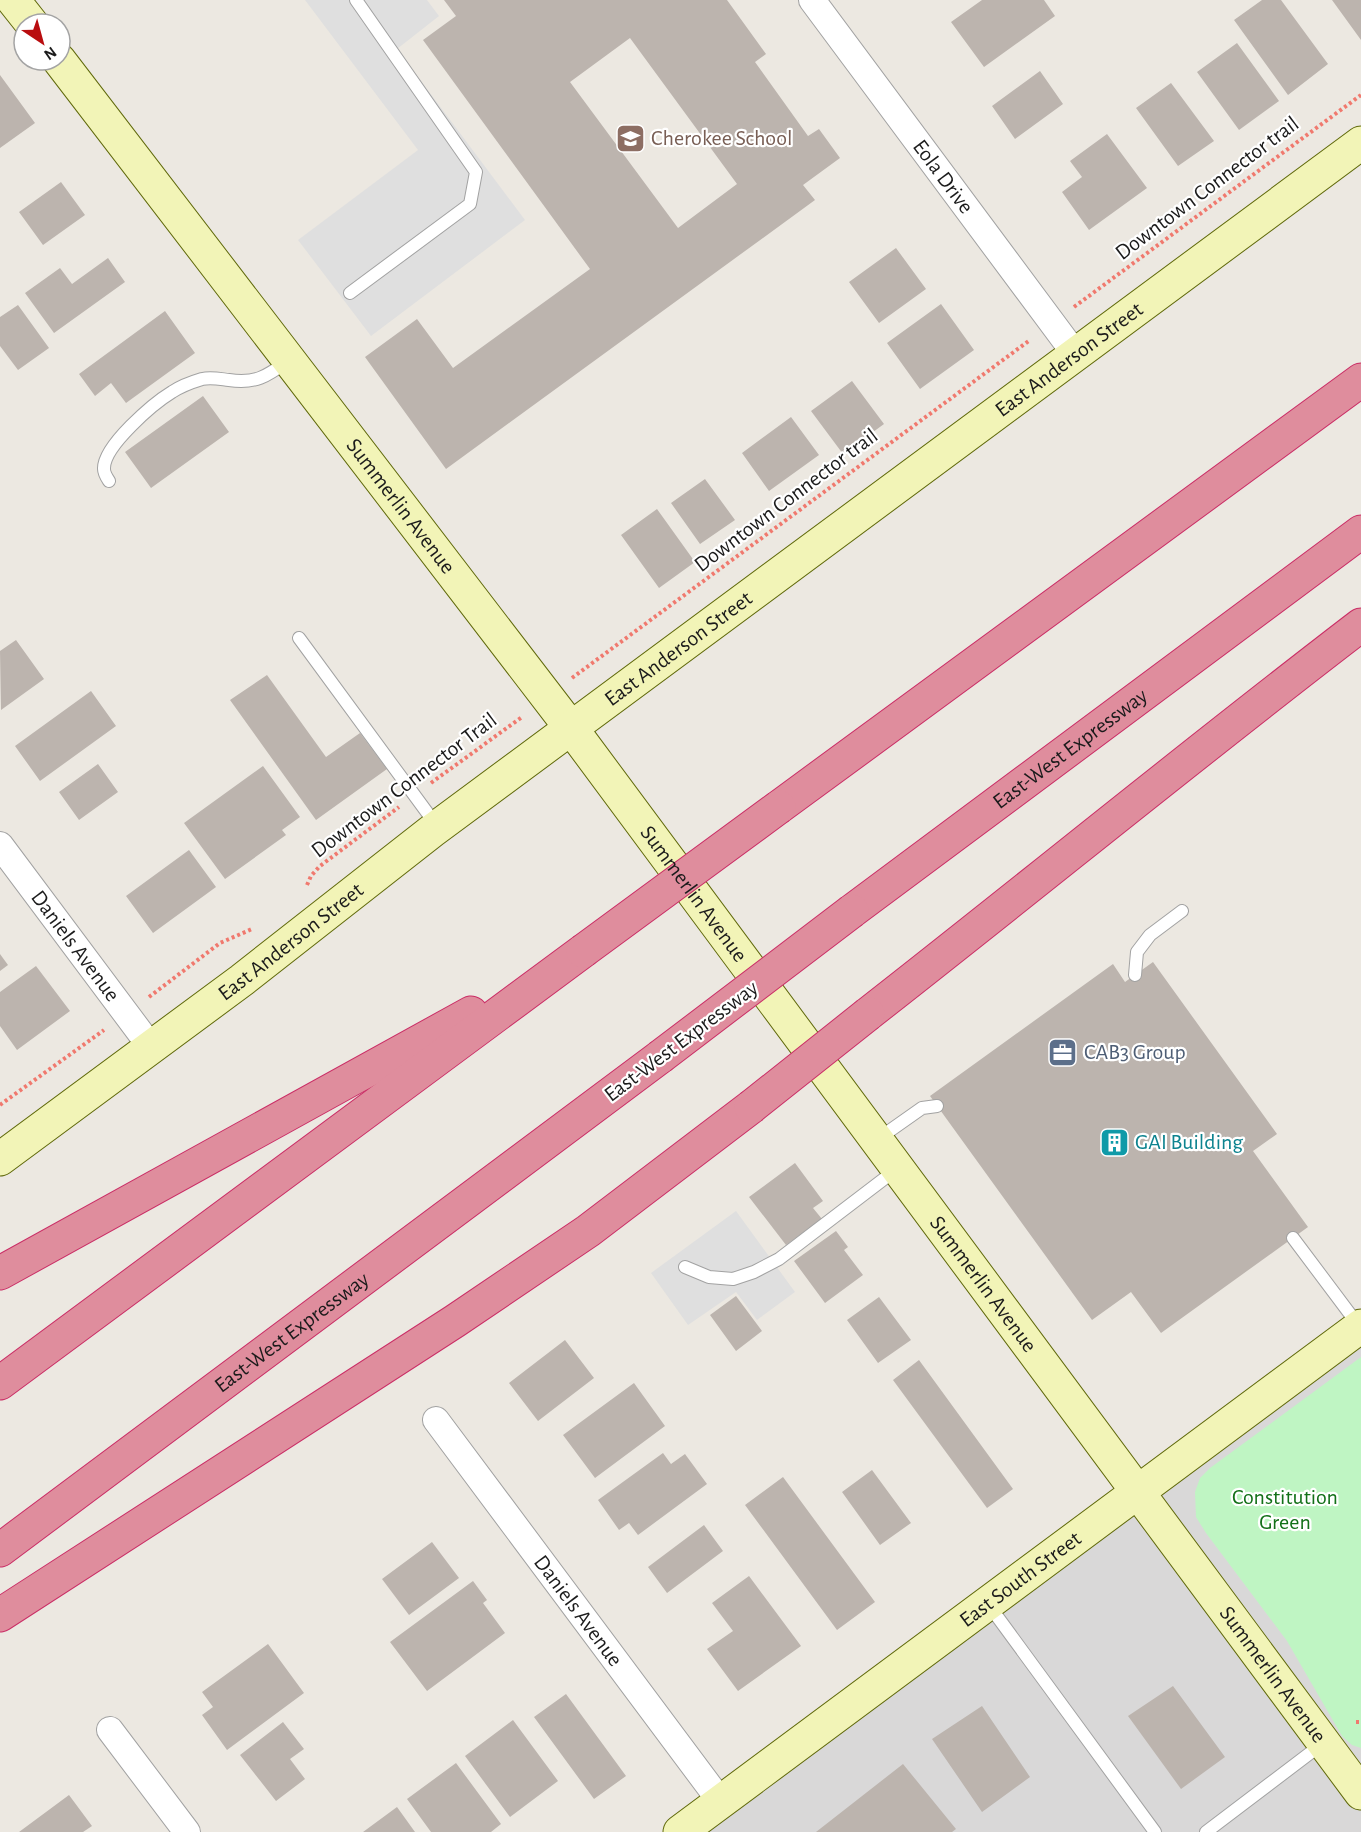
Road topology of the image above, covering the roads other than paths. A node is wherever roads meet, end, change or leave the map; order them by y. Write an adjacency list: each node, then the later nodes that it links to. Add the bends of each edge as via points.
1 (13, 0): 4 (main road)
2 (356, 0): 7 (lane, via 476,172 470,204)
3 (812, 0): 8 (street, Eola Drive)
4 (22, 12)
5 (68, 72): 9 (main road, Summerlin Avenue)
6 (1361, 143): 8 (main road, East Anderson Street)
7 (350, 293)
8 (1076, 355): 15 (main road, East Anderson Street)
9 (289, 360): 11 (lane, via 270,374 249,382 203,379 173,391 119,439 105,460 104,471); 15 (main road, Summerlin Avenue)
10 (1361, 380): 19 (highway, bridge)
11 (110, 481)
12 (1361, 532): 33 (highway, East-West Expressway, bridge)
13 (1361, 625): 35 (highway, bridge, via 588,1231 455,1322)
14 (299, 638): 16 (lane)
15 (571, 728): 16 (main road, East Anderson Street); 23 (main road, Summerlin Avenue)
16 (437, 827): 21 (main road, East Anderson Street)
17 (0, 844): 21 (street, Daniels Avenue)
18 (1182, 911): 20 (lane, via 1150,935 1137,952)
19 (583, 951): 28 (highway); 30 (highway)
20 (1135, 975)
21 (151, 1047): 24 (main road, East Anderson Street)
22 (937, 1106): 23 (lane, via 922,1107)
23 (878, 1140): 25 (main road, Summerlin Avenue)
24 (0, 1160)
25 (898, 1168): 27 (lane, via 779,1259 754,1272 733,1279 709,1277); 32 (main road, Summerlin Avenue)
26 (1293, 1238): 29 (lane)
27 (685, 1267)
28 (0, 1273)
29 (1360, 1327): 32 (main road, East South Street)
30 (0, 1383)
31 (436, 1420): 39 (street, Daniels Avenue)
32 (1138, 1492): 34 (main road, East South Street); 37 (main road, Summerlin Avenue)
33 (0, 1550)
34 (987, 1603): 39 (main road, East South Street); 42 (lane)
35 (0, 1615)
36 (110, 1730): 40 (street)
37 (1324, 1743): 38 (main road, Summerlin Avenue); 43 (lane)
38 (1361, 1793)
39 (721, 1802): 41 (main road, East South Street)
40 (187, 1832)
41 (680, 1832)
42 (1155, 1832)
43 (1206, 1832)

